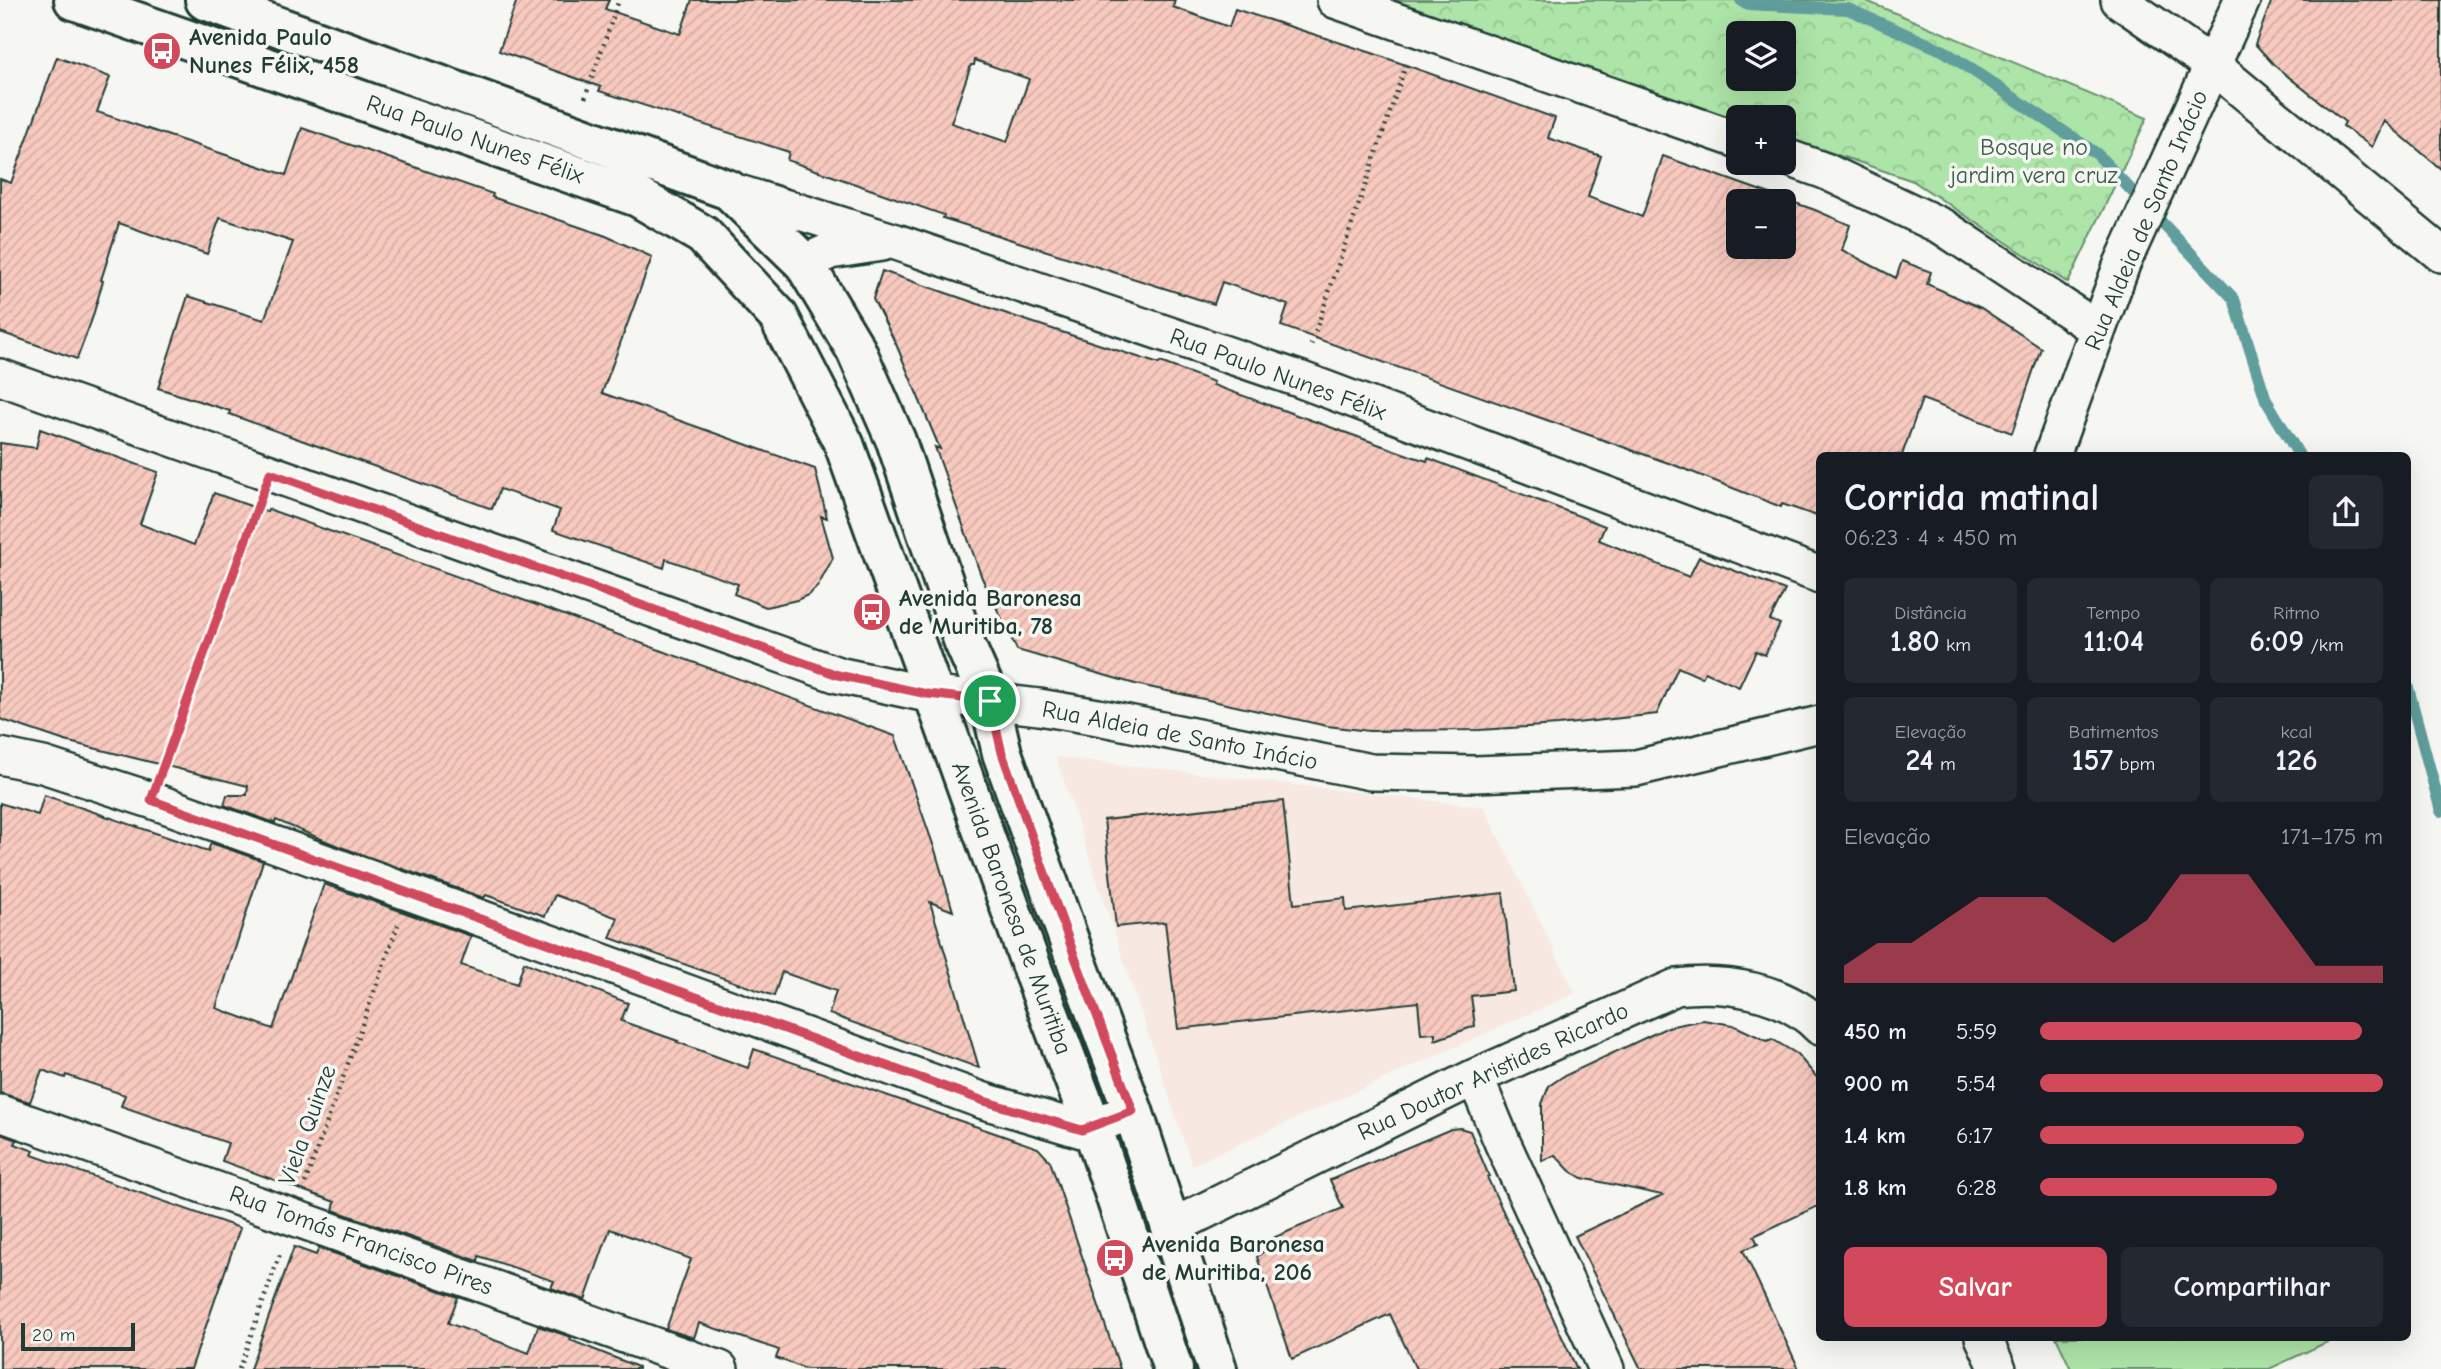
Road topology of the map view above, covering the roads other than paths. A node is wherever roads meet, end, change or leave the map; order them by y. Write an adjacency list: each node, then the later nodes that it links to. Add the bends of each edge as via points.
1 (74, 0): 11 (main road, Rua Paulo Nunes Félix)
2 (205, 0): 8 (main road, Rua Paulo Nunes Félix)
3 (1335, 0): 7 (street)
4 (2119, 0): 6 (street)
5 (2242, 0): 6 (street, Rua Aldeia de Santo Inácio)
6 (2212, 65): 13 (street); 15 (street, Rua Aldeia de Santo Inácio)
7 (1726, 136)
8 (651, 161): 10 (main road, Avenida Baronesa de Muritiba)
9 (1796, 161): 15 (street, via 1943,227)
10 (729, 190): 12 (street, Rua Paulo Nunes Félix); 14 (main road, Avenida Baronesa de Muritiba)
11 (638, 197): 19 (main road, Avenida Baronesa de Muritiba, via 703,235 778,316 844,444)
12 (895, 242): 14 (street, via 830,251); 18 (street, Rua Paulo Nunes Félix, via 1299,379)
13 (2441, 254)
14 (804, 263): 20 (main road, Avenida Baronesa de Muritiba, via 856,350 896,441 962,639)
15 (2097, 329): 17 (street, Rua Aldeia de Santo Inácio)
16 (0, 377): 19 (street, Rua Aldeia de Santo Inácio, via 838,675)
17 (2053, 452)
18 (1816, 573)
19 (934, 695): 20 (street, Rua Aldeia de Santo Inácio); 27 (main road, Avenida Baronesa de Muritiba)
20 (990, 701): 21 (street, Rua Aldeia de Santo Inácio, via 1098,717 1371,772 1475,774 1636,768); 25 (main road, Avenida Baronesa de Muritiba, via 1002,753)
21 (1816, 725)
22 (0, 755): 27 (street, via 151,800 984,1101 1082,1130)
23 (1816, 1023): 24 (street, Rua Doutor Aristides Ricardo, via 1777,998 1702,984 1676,987)
24 (1475, 1077): 28 (street, Rua Doutor Aristides Ricardo); 33 (street)
25 (1133, 1111): 27 (street); 28 (main road, Avenida Baronesa de Muritiba)
26 (0, 1113): 30 (street, Rua Tomás Francisco Pires)
27 (1092, 1126): 31 (main road, Avenida Baronesa de Muritiba)
28 (1172, 1227): 32 (main road, Avenida Baronesa de Muritiba)
29 (1985, 1341): 34 (street)
30 (720, 1369)
31 (1172, 1369)
32 (1217, 1369)
33 (1606, 1369)
34 (1998, 1369)

